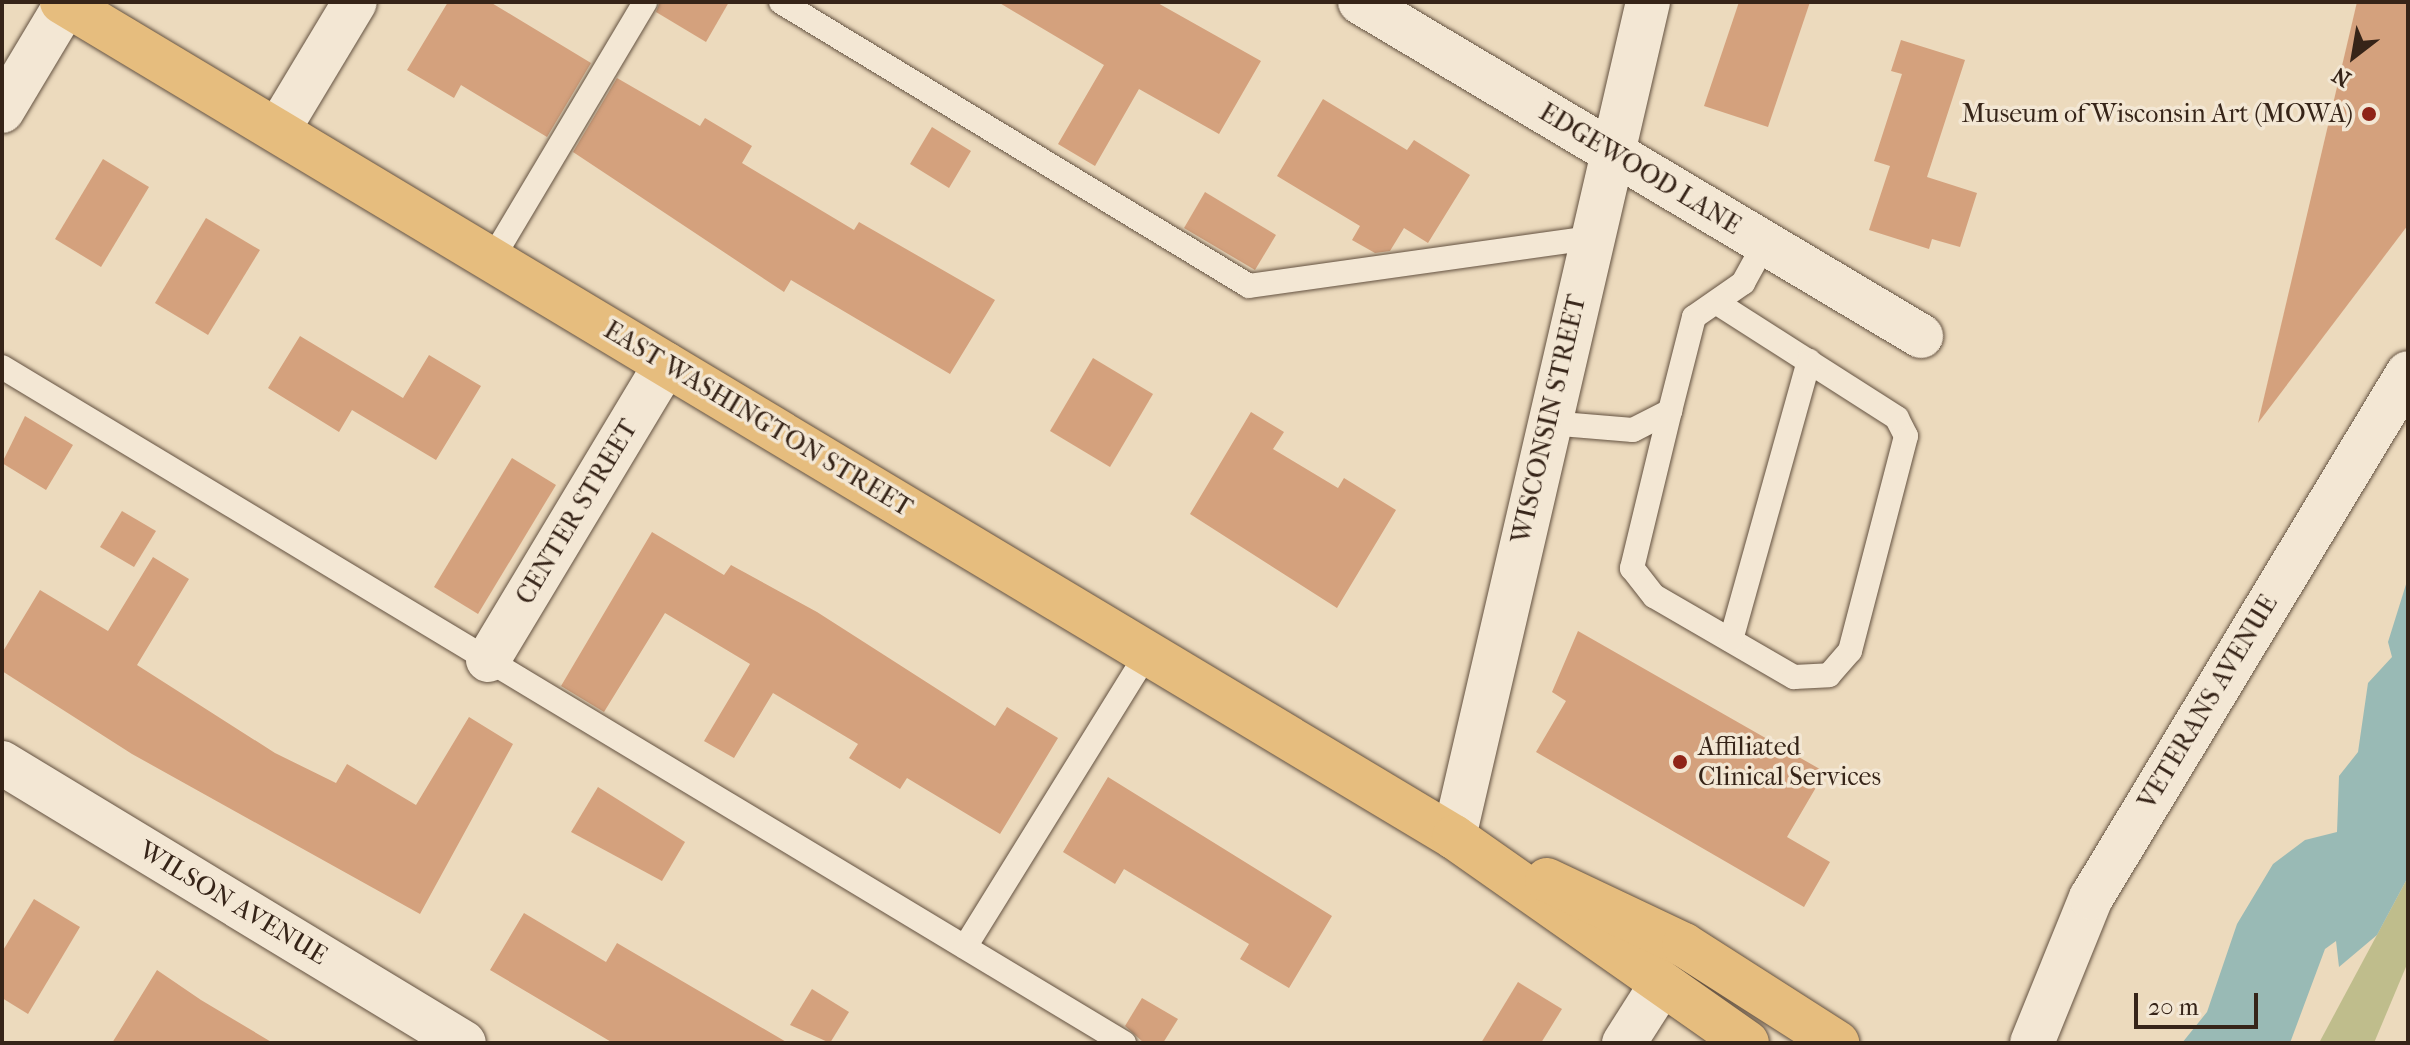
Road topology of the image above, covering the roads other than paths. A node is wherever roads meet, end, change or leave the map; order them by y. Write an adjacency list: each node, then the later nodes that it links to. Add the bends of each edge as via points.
1 (355, 2): 8 (street)
2 (645, 2): 12 (lane)
3 (781, 2): 10 (lane, via 1249,286)
4 (1360, 2): 9 (street, EDGEWOOD LANE)
5 (1648, 2): 9 (street, WISCONSIN STREET)
6 (64, 3): 7 (street); 8 (main road, EAST WASHINGTON STREET)
7 (2, 111)
8 (278, 130): 12 (main road, EAST WASHINGTON STREET)
9 (1612, 152): 10 (street, WISCONSIN STREET); 11 (street, EDGEWOOD LANE)
10 (1592, 238): 20 (street, WISCONSIN STREET)
11 (1765, 243): 13 (lane, via 1743,283); 14 (street, EDGEWOOD LANE)
12 (492, 259): 16 (main road, EAST WASHINGTON STREET)
13 (1717, 303): 15 (lane); 19 (lane, via 1694,317)
14 (1921, 336)
15 (1809, 361): 21 (lane); 21 (lane, via 1897,418 1906,436 1850,651 1829,675 1794,677)
16 (666, 364): 22 (main road, EAST WASHINGTON STREET); 23 (street, CENTER STREET)
17 (2, 367): 23 (lane)
18 (2408, 373): 33 (street, VETERANS AVENUE, via 2091,898)
19 (1670, 411): 20 (lane, via 1633,430); 21 (lane, via 1632,568 1654,596)
20 (1549, 423): 25 (street, WISCONSIN STREET)
21 (1731, 640)
22 (1147, 653): 25 (main road, EAST WASHINGTON STREET); 26 (lane)
23 (488, 660): 26 (lane)
24 (2, 763): 28 (street, WILSON AVENUE)
25 (1454, 837): 27 (main road, EAST WASHINGTON STREET); 32 (main road, EAST WASHINGTON STREET, via 1684,945)
26 (965, 947): 29 (lane)
27 (1659, 988): 30 (street); 31 (main road, EAST WASHINGTON STREET)
28 (464, 1043)
29 (1124, 1043)
30 (1624, 1043)
31 (1747, 1043)
32 (1837, 1043)
33 (2032, 1043)

